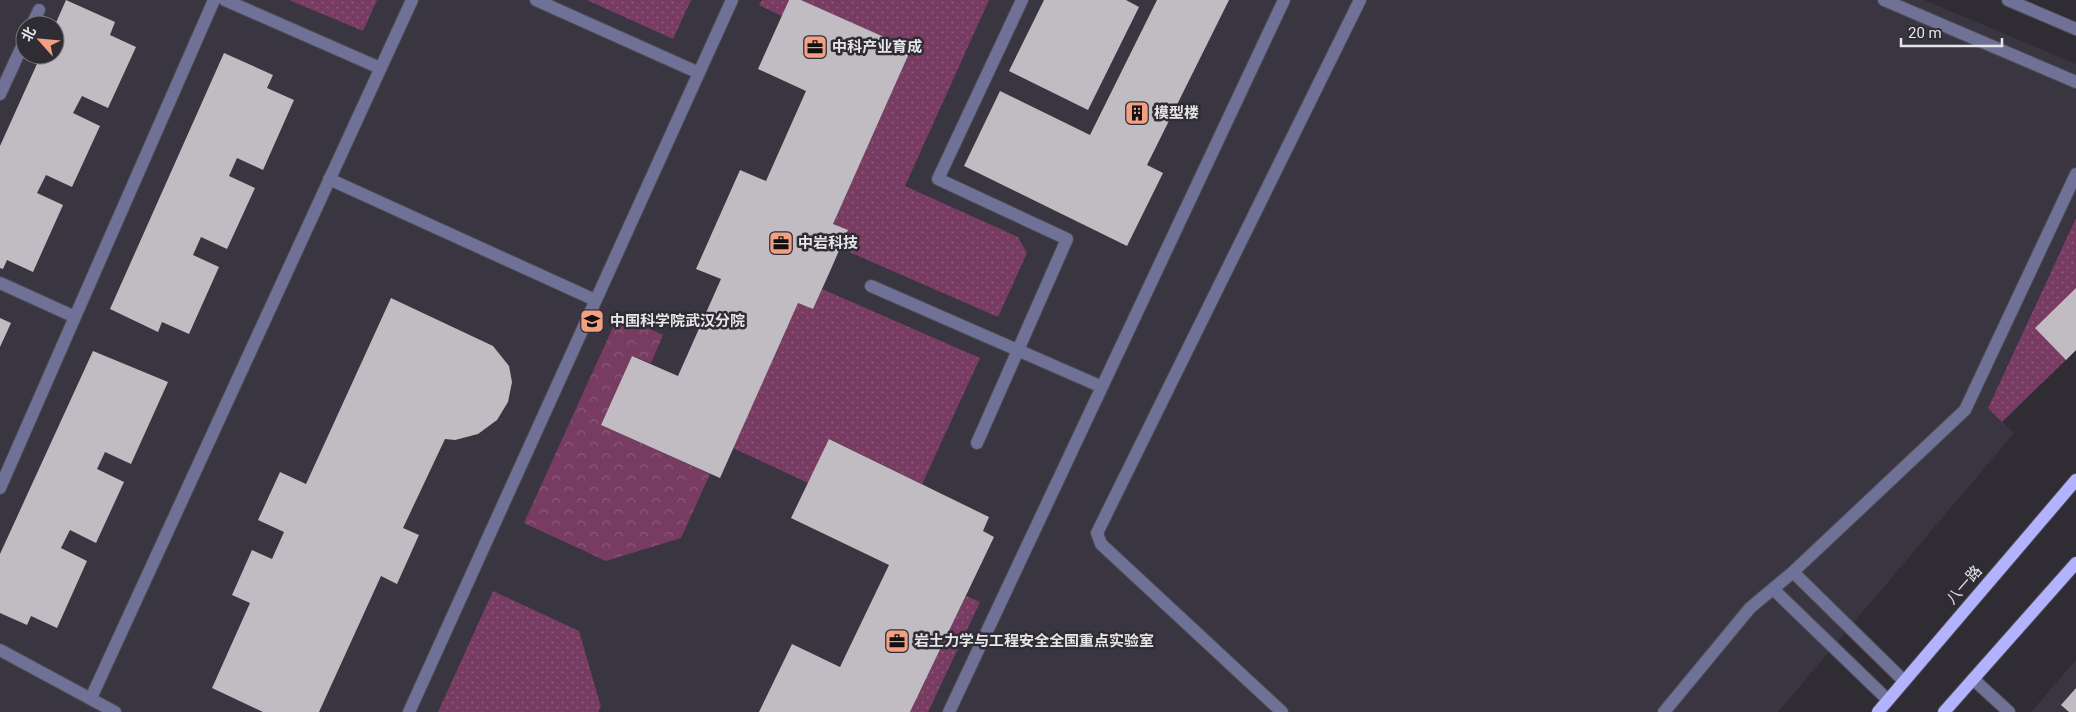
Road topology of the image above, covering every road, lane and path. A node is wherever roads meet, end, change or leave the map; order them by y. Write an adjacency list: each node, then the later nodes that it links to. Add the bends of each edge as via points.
1 (214, 0): 24 (street)
2 (225, 0): 15 (street)
3 (412, 0): 15 (street)
4 (536, 0): 16 (street)
5 (732, 0): 16 (street)
6 (1022, 0): 25 (street, via 938,179 1067,239)
7 (1284, 0): 26 (street)
8 (1360, 0): 41 (street, via 1097,533 1101,544)
9 (1884, 0): 17 (street)
10 (2008, 0): 13 (street)
11 (39, 10): 12 (street)
12 (37, 15)
13 (2076, 29)
14 (15, 62): 18 (street)
15 (380, 68): 20 (street)
16 (698, 74): 23 (street)
17 (2076, 82)
18 (0, 94)
19 (2076, 174): 31 (street, via 1965,410)
20 (330, 179): 23 (street); 36 (street)
21 (0, 283): 24 (street)
22 (871, 286): 25 (street)
23 (596, 300): 39 (street)
24 (75, 317): 29 (street)
25 (1018, 350): 26 (street); 27 (street)
26 (1102, 386): 40 (street)
27 (977, 443)
28 (2076, 480): 35 (main road, 八一路)
29 (0, 488)
30 (2076, 563): 34 (main road)
31 (1793, 572): 32 (street); 35 (street)
32 (1773, 589): 37 (street); 42 (street, via 1750,608)
33 (0, 650): 36 (street)
34 (1973, 679): 44 (main road); 45 (street)
35 (1904, 682): 37 (main road, 八一路)
36 (91, 698): 38 (street)
37 (1888, 700): 43 (main road, 八一路)
38 (115, 712)
39 (409, 712)
40 (949, 712)
41 (1282, 712)
42 (1664, 712)
43 (1878, 712)
44 (1944, 712)
45 (2008, 712)

